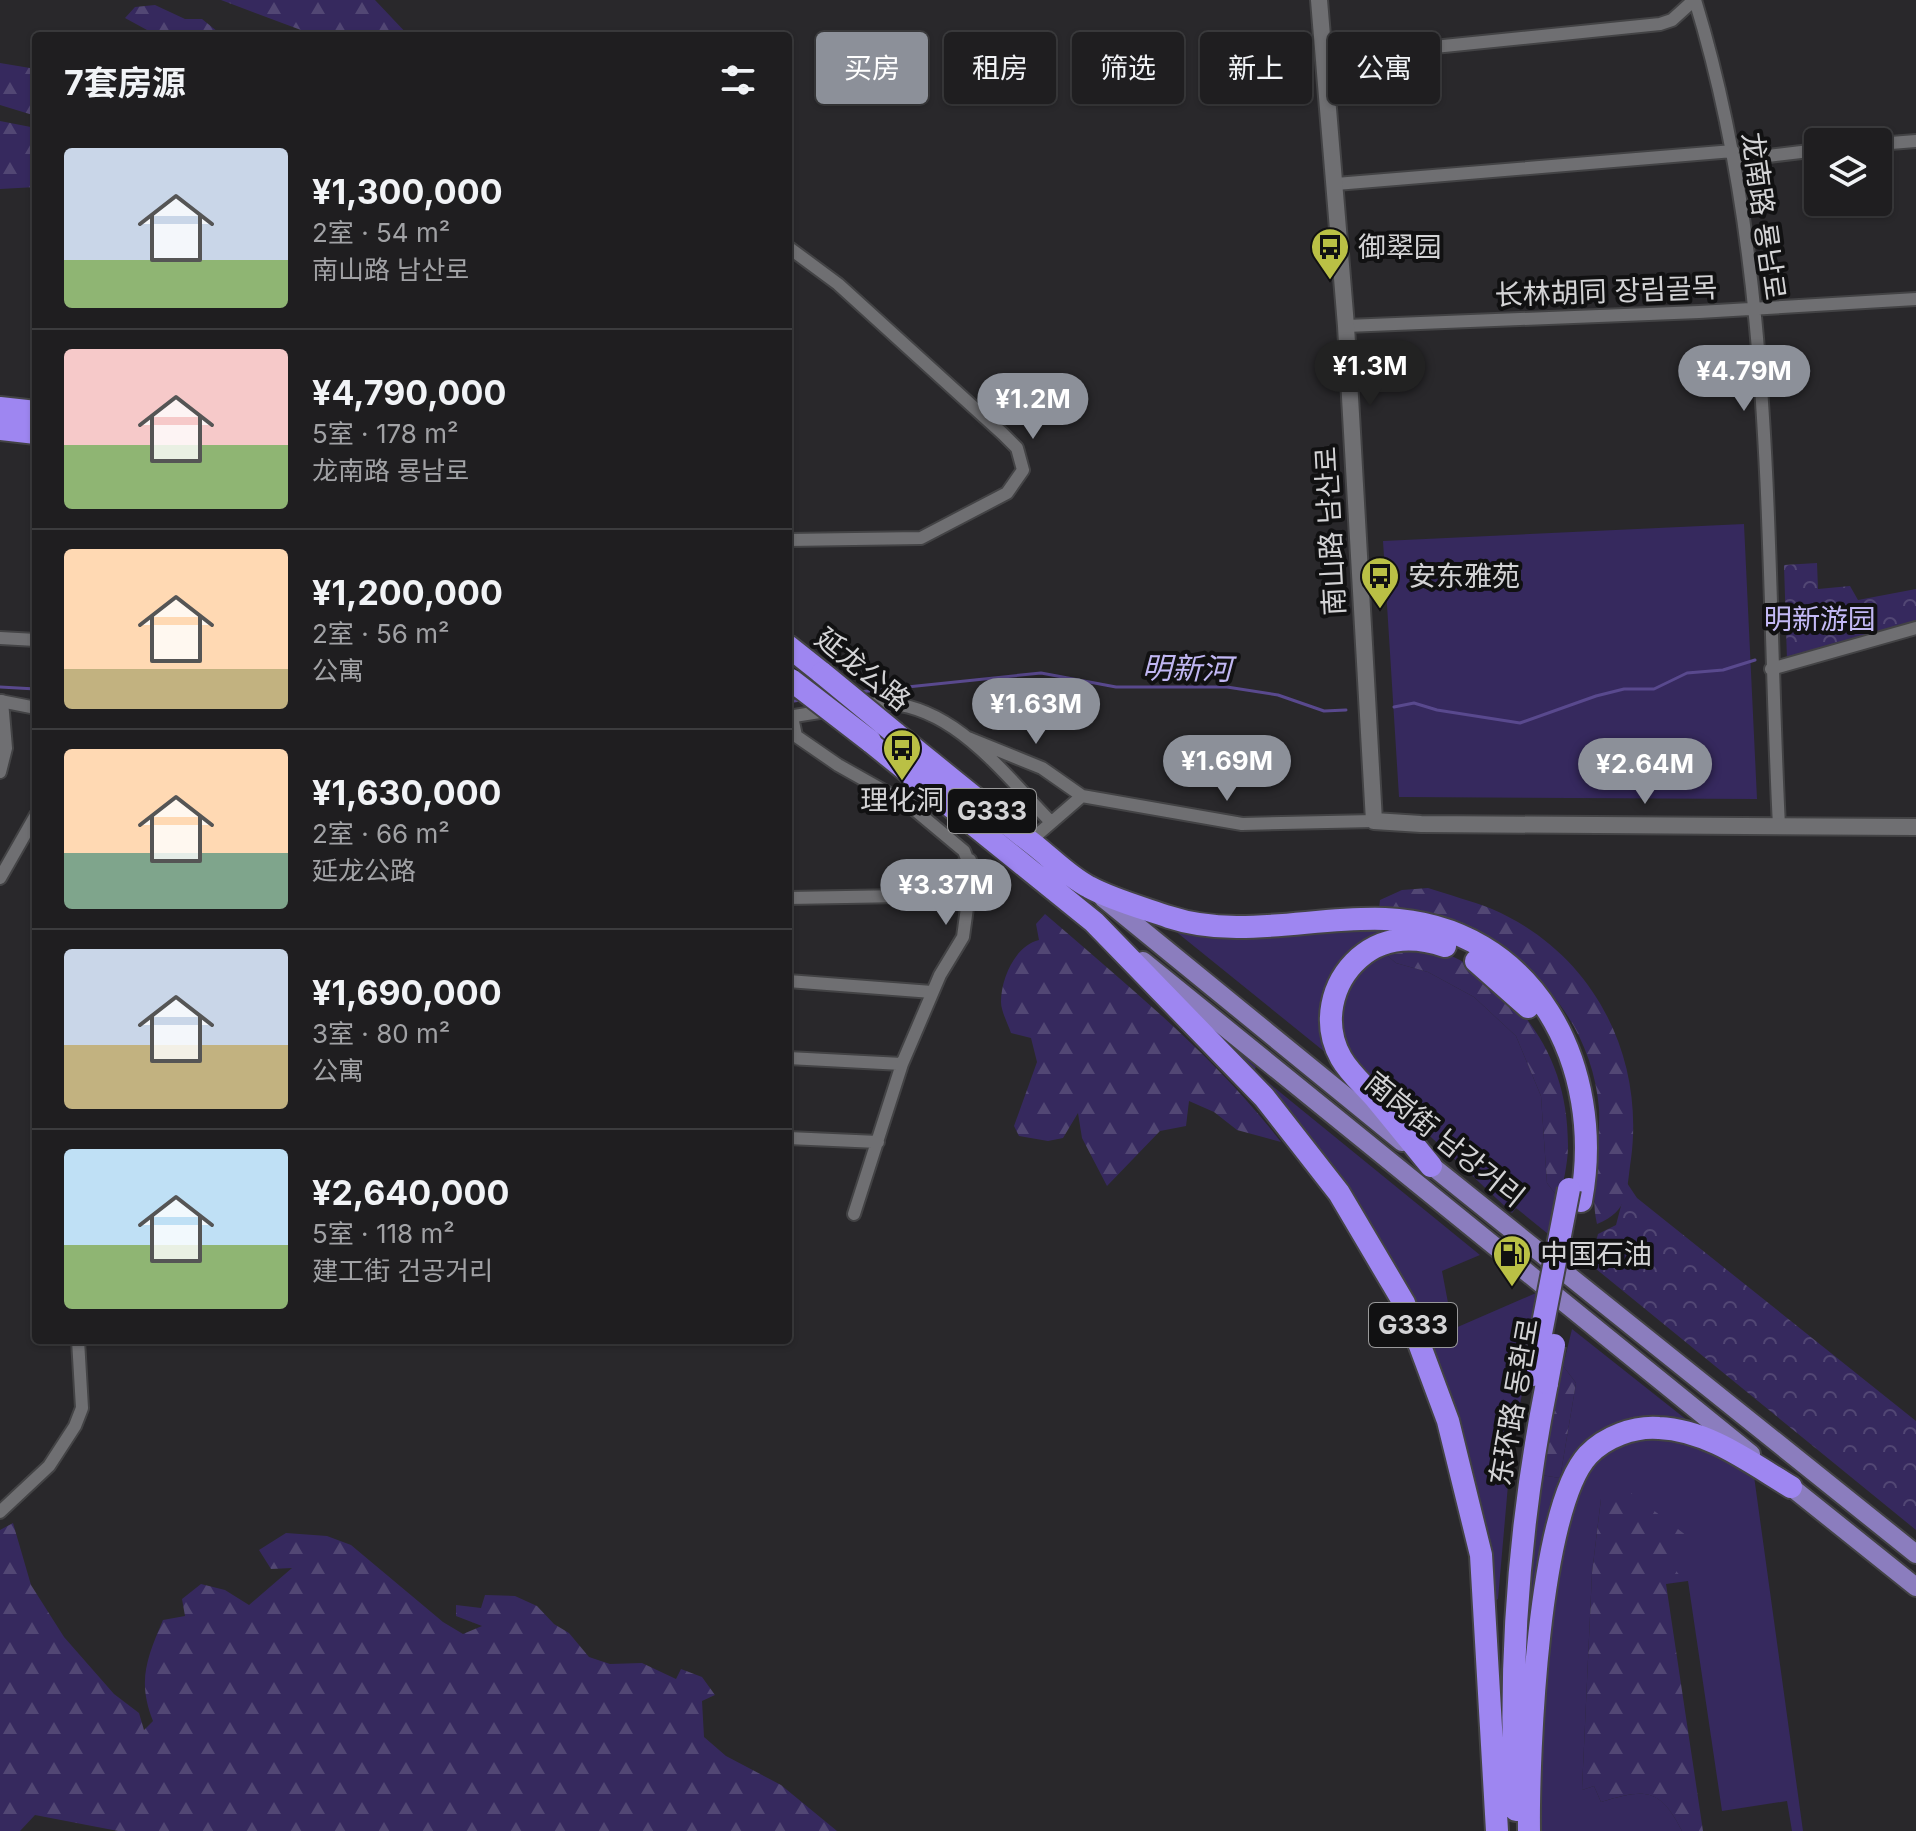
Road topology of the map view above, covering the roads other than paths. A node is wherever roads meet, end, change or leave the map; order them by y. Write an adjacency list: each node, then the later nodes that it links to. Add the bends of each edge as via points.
1 (1319, 0): 3 (street, 南山路 남산로)
2 (1694, 0): 3 (street, via 1660,24); 7 (street, 龙南路 룡남로)
3 (1326, 58): 8 (street, 南山路 남산로)
4 (1916, 141): 5 (street)
5 (1892, 143)
6 (1804, 151): 7 (street)
7 (1734, 156): 8 (street); 11 (street, 龙南路 룡남로)
8 (1336, 184): 12 (street, 南山路 남산로)
9 (792, 250): 17 (street, via 838,284 1003,434 1017,448 1023,470 1007,493 921,538)
10 (1916, 299): 11 (street, 长林胡同 장림골목)
11 (1753, 308): 12 (street, 长林胡同 장림골목); 22 (street, 龙南路 룡남로, via 1760,366)
12 (1346, 326): 35 (street, 南山路 남산로)
13 (0, 408): 14 (highway)
14 (32, 412)
15 (0, 429): 16 (highway)
16 (32, 433)
17 (792, 540)
18 (1916, 628): 22 (street)
19 (0, 638): 20 (street)
20 (32, 640)
21 (792, 649): 39 (highway, 延龙公路 / G333, bridge)
22 (1771, 669): 37 (street, 龙南路 룡남로)
23 (792, 681): 31 (highway, 延龙公路 / G333, bridge)
24 (1, 701): 25 (street); 29 (street)
25 (32, 707)
26 (792, 717): 28 (street, via 886,701 946,722)
27 (792, 729): 33 (street, via 810,747)
28 (968, 738): 32 (street, via 1042,768); 34 (street)
29 (3, 749): 30 (street)
30 (0, 772)
31 (925, 786): 33 (street); 44 (highway, 延龙公路 / G333)
32 (1082, 796): 34 (street); 35 (street, via 1242,824)
33 (909, 805): 40 (street)
34 (1050, 821): 39 (street)
35 (1374, 821): 37 (street)
36 (32, 822): 41 (street)
37 (1779, 826): 38 (street)
38 (1916, 827)
39 (1030, 841): 42 (highway, 延龙公路 / G333)
40 (970, 860): 43 (street, via 932,885 903,896); 46 (street, via 963,937)
41 (0, 878)
42 (1089, 887): 51 (main road, 南岗街 남강거리); 52 (highway, G333, via 1196,923 1268,926 1388,919 1443,931 1487,952 1523,979 1551,1015 1574,1059 1586,1126)
43 (792, 898)
44 (1094, 922): 56 (main road, 南岗街 남강거리); 60 (highway, 东环路 동환로 / G333, via 1264,1097 1307,1149 1404,1303 1448,1421 1481,1555)
45 (792, 981): 46 (street)
46 (932, 992): 48 (street)
47 (792, 1058): 48 (street)
48 (902, 1064): 50 (street)
49 (792, 1138): 50 (street)
50 (878, 1142): 53 (street)
51 (1431, 1166): 52 (highway, via 1341,1058 1332,1028 1333,998 1346,969 1395,939 1434,942 1468,956 1516,993 1537,1017 1566,1077); 58 (main road, 南岗街 남강거리)
52 (1575, 1195): 55 (highway, bridge)
53 (854, 1214)
54 (78, 1344): 57 (street, via 82,1408 75,1426 49,1466)
55 (1540, 1379): 60 (highway, via 1510,1535); 62 (highway, 东环路 동환로, via 1515,1631)
56 (1791, 1487): 59 (main road, 南岗街 남강거리); 63 (highway, via 1723,1446 1675,1429 1628,1431 1587,1456 1570,1482 1552,1555 1537,1670)
57 (0, 1512)
58 (1916, 1554)
59 (1916, 1587)
60 (1493, 1719): 61 (highway, 东环路 동환로 / G333)
61 (1497, 1831)
62 (1517, 1831)
63 (1529, 1831)

